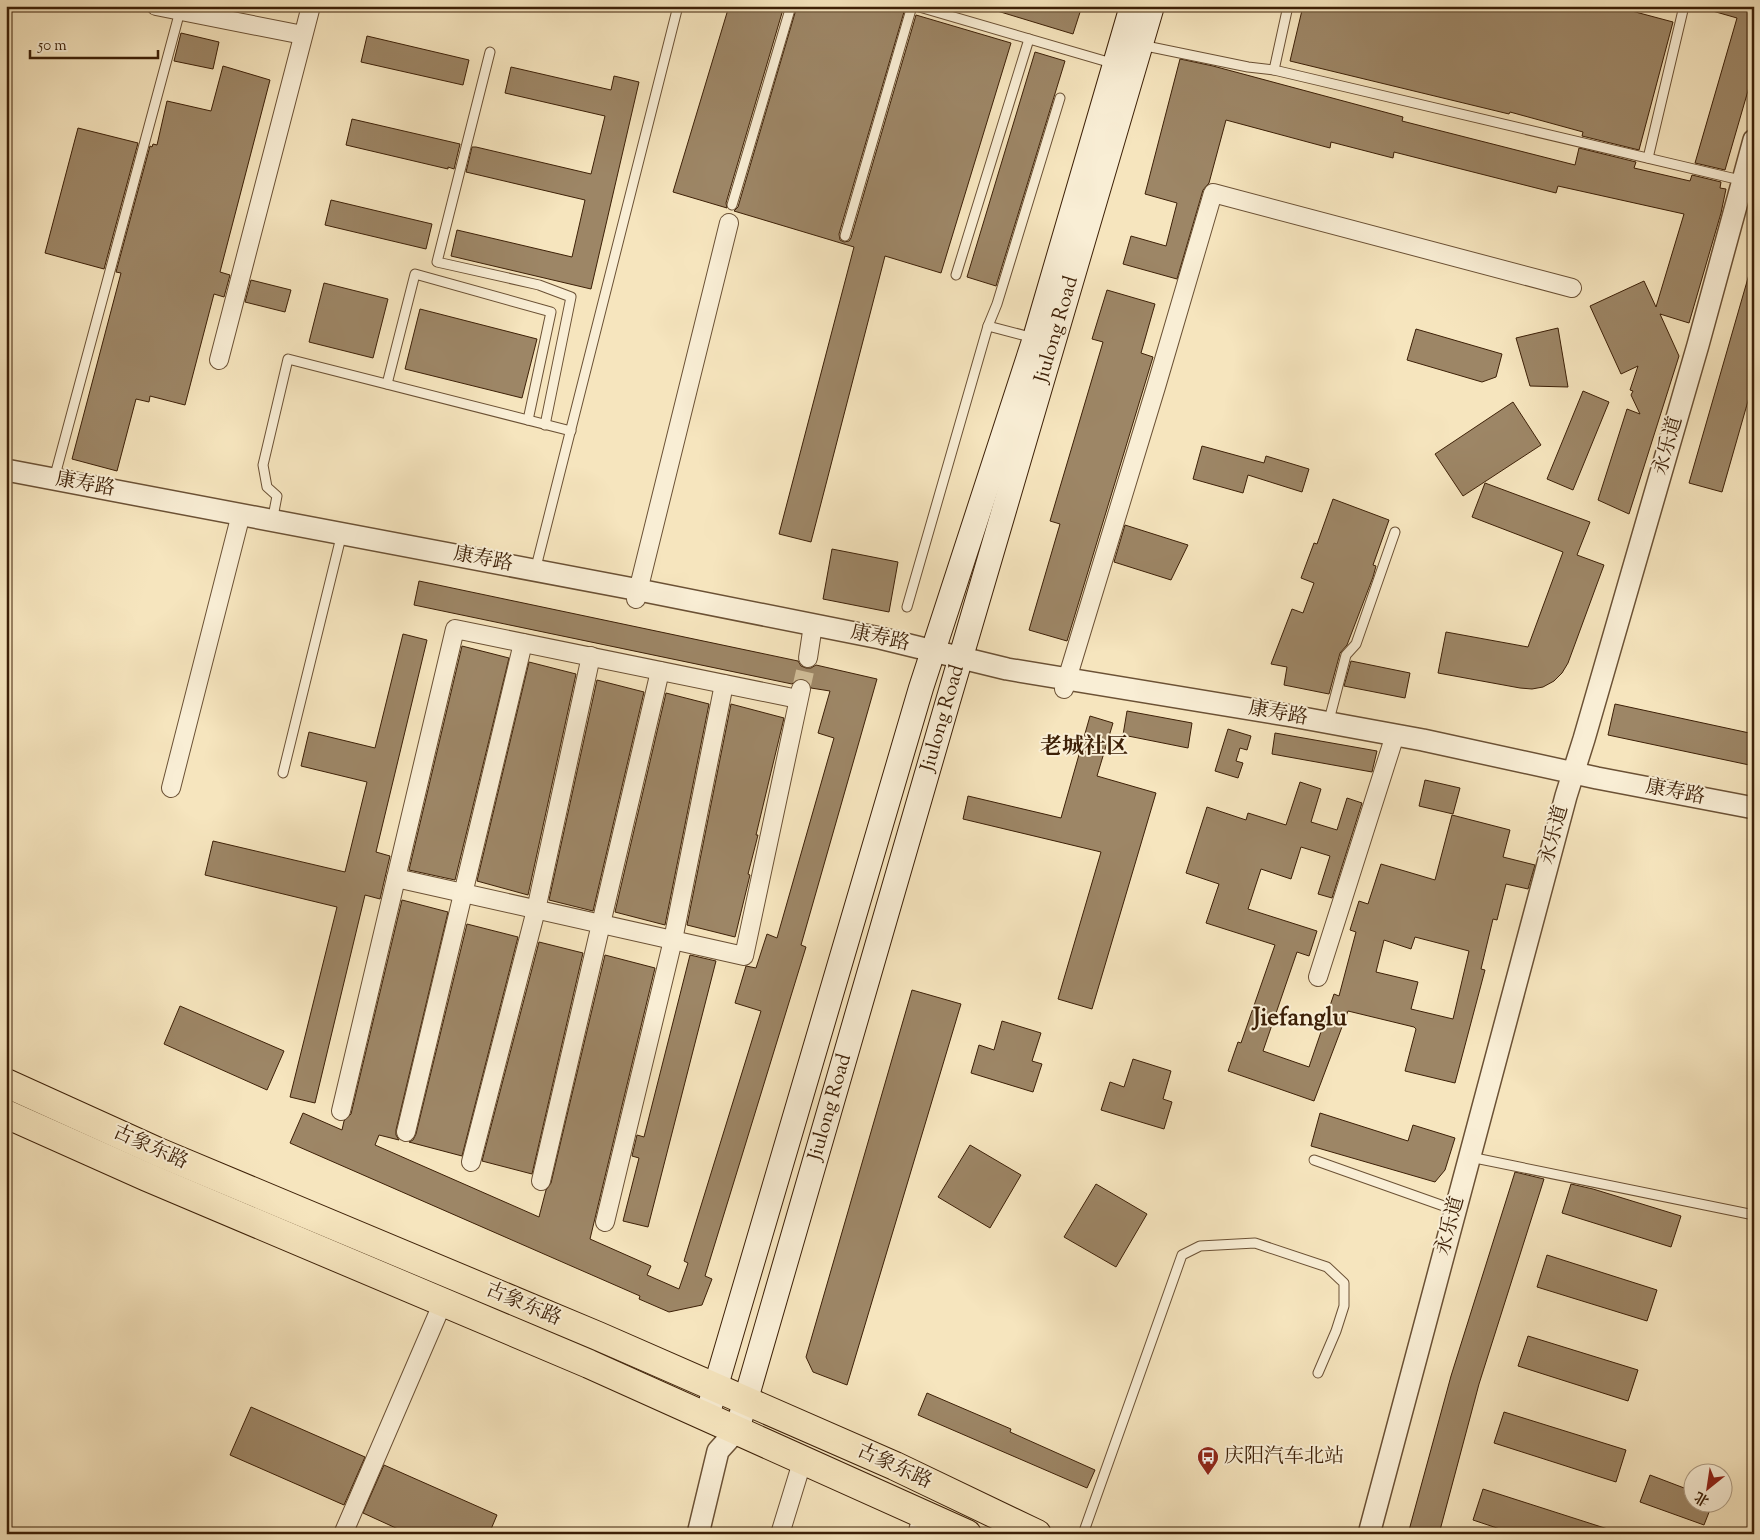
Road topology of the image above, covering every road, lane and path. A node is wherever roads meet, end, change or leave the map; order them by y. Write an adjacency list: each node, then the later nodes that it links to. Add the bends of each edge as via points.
1 (156, 6): 10 (street)
2 (311, 6): 11 (street)
3 (678, 6): 32 (lane)
4 (791, 6): 21 (lane)
5 (914, 6): 12 (lane); 23 (lane)
6 (1132, 6): 15 (main road, Jiulong Road)
7 (1152, 6): 13 (main road, Jiulong Road)
8 (1288, 6): 16 (lane)
9 (1684, 6): 19 (lane)
10 (180, 11): 11 (street); 35 (lane)
11 (303, 35): 28 (street)
12 (1029, 39): 15 (lane); 24 (lane)
13 (1140, 45): 16 (lane); 48 (main road, Jiulong Road)
14 (490, 52): 31 (lane, via 437,262 539,285 571,297)
15 (1115, 64): 27 (main road, Jiulong Road)
16 (1274, 70): 19 (lane)
17 (1060, 98): 26 (lane)
18 (1754, 140): 20 (street, 永乐道)
19 (1648, 158): 20 (lane)
20 (1750, 182): 55 (street, 永乐道, via 1708,350 1596,740)
21 (732, 206)
22 (729, 223): 41 (street)
23 (845, 236)
24 (956, 275)
25 (1572, 288): 51 (street, via 1212,193)
26 (988, 326): 27 (lane); 42 (lane)
27 (1035, 338): 46 (main road, Jiulong Road)
28 (219, 360)
29 (387, 384): 30 (lane); 30 (lane, via 416,274 551,312); 37 (lane, via 288,359 263,466 267,488 277,496)
30 (528, 420): 31 (lane)
31 (545, 425): 32 (lane)
32 (571, 431): 40 (lane)
33 (6, 470): 35 (street, 康寿路)
34 (6, 480): 35 (street, 康寿路)
35 (53, 484): 36 (street, 康寿路)
36 (240, 519): 37 (street, 康寿路); 56 (street)
37 (272, 525): 39 (street, 康寿路)
38 (1394, 532): 52 (lane, via 1356,644 1346,655)
39 (341, 538): 40 (street, 康寿路); 54 (lane)
40 (534, 575): 41 (street, 康寿路)
41 (637, 595): 43 (street, 康寿路)
42 (907, 607)
43 (813, 630): 46 (street, 康寿路, via 880,638); 47 (street)
44 (523, 642): 45 (street); 59 (street, via 455,629); 60 (street)
45 (591, 656): 49 (street); 61 (street)
46 (932, 656): 48 (street, 康寿路); 78 (main road, Jiulong Road)
47 (808, 658)
48 (959, 663): 51 (street, 康寿路, via 1005,679); 79 (main road, Jiulong Road)
49 (660, 670): 50 (street); 62 (street)
50 (724, 684): 63 (street); 63 (street, via 800,694 744,956)
51 (1066, 684): 52 (street, 康寿路)
52 (1327, 728): 53 (street, 康寿路)
53 (1393, 740): 55 (street, 康寿路); 64 (street)
54 (283, 773)
55 (1577, 778): 57 (street, 康寿路); 58 (street, 康寿路); 69 (street, 永乐道)
56 (171, 788)
57 (1754, 808)
58 (1754, 818)
59 (396, 878): 60 (street); 66 (street)
60 (463, 893): 61 (street); 68 (street)
61 (536, 910): 62 (street); 71 (street)
62 (601, 924): 63 (street); 72 (street)
63 (673, 940): 75 (street)
64 (1318, 977)
65 (6, 1083): 78 (main road, 古象东路, via 156,1152)
66 (341, 1111)
67 (6, 1114): 76 (main road, 古象东路)
68 (406, 1132)
69 (1476, 1158): 73 (street, 永乐道); 74 (lane); 91 (street, 永乐道, via 1479,1181)
70 (1314, 1160): 73 (lane)
71 (471, 1162)
72 (541, 1181)
73 (1456, 1210): 90 (street, 永乐道)
74 (1754, 1215)
75 (605, 1222)
76 (443, 1302): 80 (main road, 古象东路); 84 (street)
77 (1318, 1373): 89 (lane, via 1344,1306 1344,1283 1327,1267 1255,1243 1200,1246 1182,1255)
78 (715, 1387): 79 (main road, 古象东路); 80 (main road, Jiulong Road)
79 (745, 1401): 81 (main road, Jiulong Road); 88 (main road, 古象东路, via 895,1466)
80 (707, 1416): 81 (main road, 古象东路)
81 (737, 1430): 82 (main road, 古象东路); 85 (street, via 718,1451)
82 (803, 1459): 83 (main road, 古象东路); 86 (street)
83 (920, 1524): 87 (main road, 古象东路)
84 (343, 1534)
85 (698, 1534)
86 (780, 1534)
87 (967, 1534)
88 (1037, 1534)
89 (1083, 1534)
90 (1369, 1534)
91 (1384, 1534)

